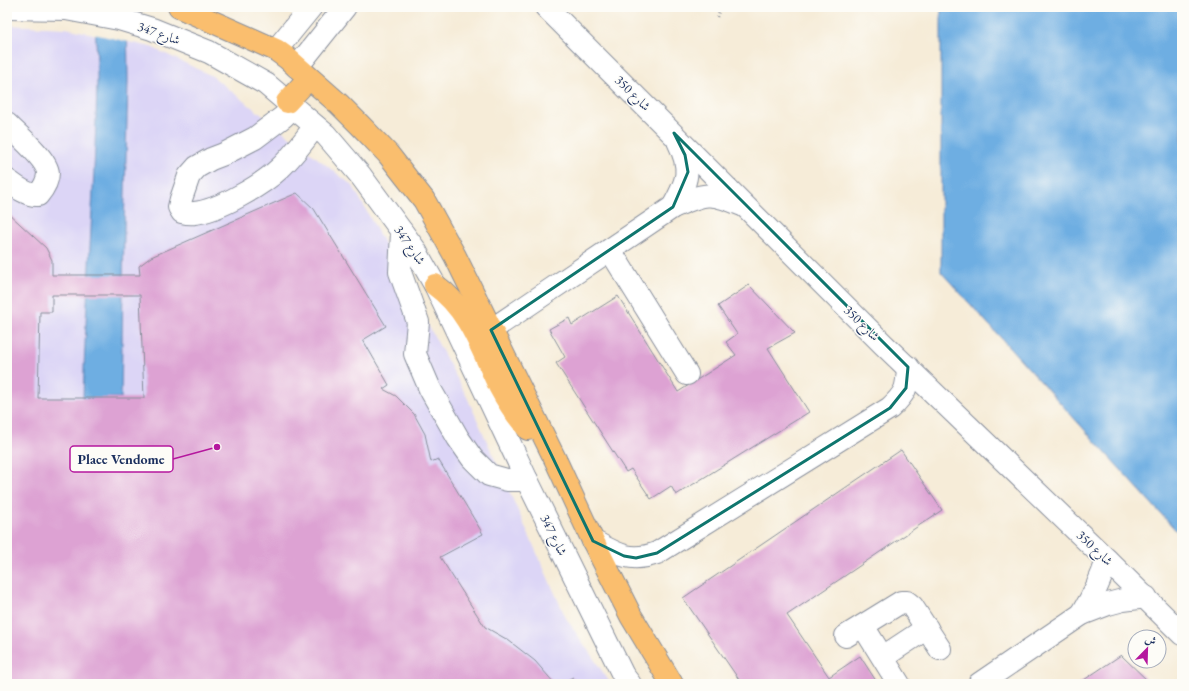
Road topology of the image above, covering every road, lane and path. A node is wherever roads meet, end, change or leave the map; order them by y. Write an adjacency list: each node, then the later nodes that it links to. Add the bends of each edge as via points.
1 (179, 7): 8 (main road)
2 (312, 7): 8 (street)
3 (345, 7): 9 (street)
4 (546, 7): 13 (street, شارع 350)
5 (721, 7): 7 (path)
6 (7, 8): 10 (street, شارع 347, via 66,9 119,19 152,30 209,52 266,84)
7 (717, 17)
8 (276, 50): 9 (main road)
9 (303, 73): 10 (main road); 20 (main road, via 339,104 388,154 424,200)
10 (290, 105): 12 (street, شارع 347); 12 (street, via 283,117 255,138 197,167 189,176 181,199 179,207 182,212 194,213 211,209 263,181 278,170)
11 (7, 124): 14 (street, via 44,162 48,174 44,188 38,195 29,193)
12 (315, 126): 17 (street, شارع 347, via 326,135 361,176)
13 (674, 133): 15 (street, via 685,155 688,172 684,188); 16 (street, شارع 350)
14 (7, 180)
15 (673, 207): 16 (street, via 697,196 710,195); 18 (street)
16 (746, 207): 21 (street, شارع 350)
17 (402, 232): 19 (street, شارع 347); 24 (street, via 400,272 418,322 415,354 430,389 458,438 472,458 489,475 507,480)
18 (610, 250): 20 (street); 22 (street)
19 (436, 285): 23 (main road, via 461,309 512,407); 24 (street, شارع 347)
20 (491, 330): 23 (main road)
21 (908, 367): 25 (street, via 906,388 890,408 657,553 645,557 630,557); 26 (street, شارع 350)
22 (687, 374)
23 (556, 461): 25 (main road)
24 (527, 480): 33 (street, شارع 347)
25 (593, 541): 34 (main road, via 631,616)
26 (1108, 560): 27 (street, شارع 350); 28 (street, via 1094,594)
27 (1146, 598): 28 (street, via 1123,600); 30 (street, شارع 350)
28 (1082, 614): 36 (street)
29 (927, 628): 31 (street); 32 (street); 32 (street, via 912,606 907,602 901,602 854,631)
30 (1182, 634)
31 (940, 649)
32 (883, 657): 35 (street)
33 (630, 684)
34 (672, 684)
35 (899, 684)
36 (979, 684)

